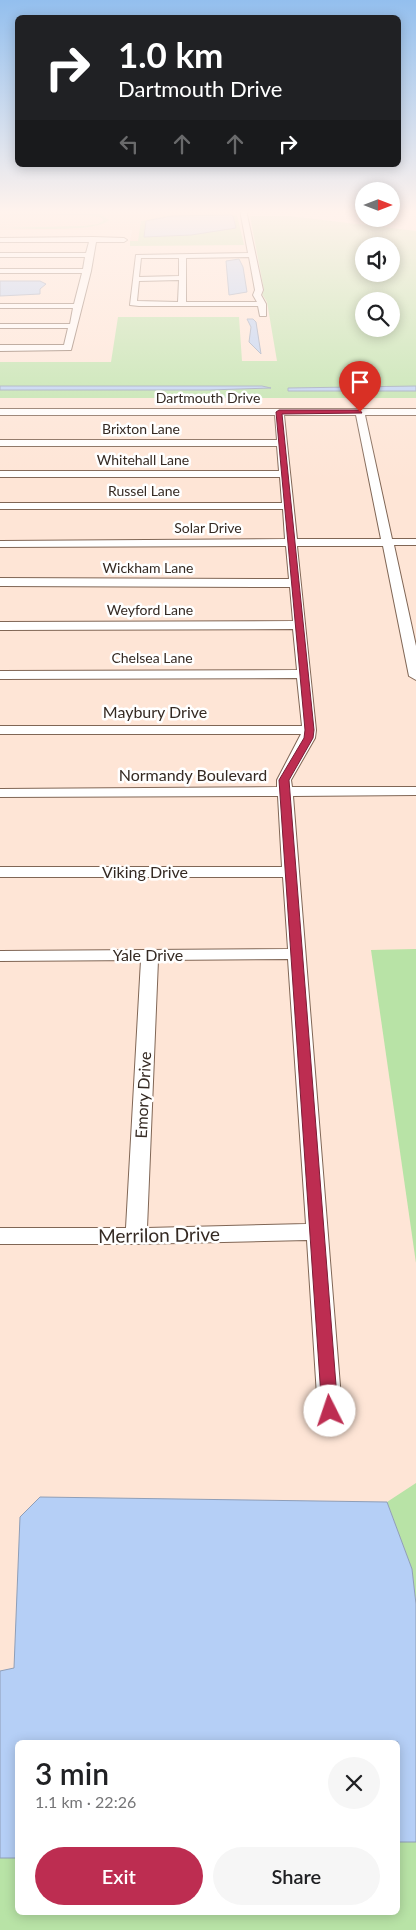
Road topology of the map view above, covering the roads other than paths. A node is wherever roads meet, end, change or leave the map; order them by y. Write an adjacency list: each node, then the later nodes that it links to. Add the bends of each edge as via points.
1 (80, 300): 8 (street)
2 (134, 300): 5 (street, via 134,303)
3 (182, 300): 5 (street)
4 (260, 300): 6 (street)
5 (182, 304): 6 (street)
6 (262, 304): 9 (street)
7 (0, 306): 8 (street)
8 (78, 306): 11 (street)
9 (264, 316)
10 (0, 326): 11 (street)
11 (73, 326): 12 (street, via 68,348)
12 (0, 348)
13 (279, 412): 14 (street, Dartmouth Drive); 16 (street, Dartmouth Drive); 18 (street)
14 (360, 412): 15 (street, Dartmouth Drive); 23 (street)
15 (416, 412)
16 (5, 415)
17 (1, 440): 18 (street, Brixton Lane)
18 (282, 444): 20 (street)
19 (0, 474): 20 (street, Whitehall Lane)
20 (285, 474): 22 (street)
21 (0, 506): 22 (street, Russel Lane)
22 (288, 506): 25 (street)
23 (387, 542): 24 (street, Solar Drive); 25 (street, Solar Drive); 33 (street)
24 (416, 542)
25 (292, 543): 26 (street, Solar Drive); 28 (street)
26 (0, 544)
27 (0, 582): 28 (street, Wickham Lane)
28 (295, 583): 29 (street)
29 (299, 625): 30 (street, Weyford Lane); 31 (street)
30 (0, 626)
31 (304, 674): 32 (street, Chelsea Lane); 35 (street)
32 (0, 675)
33 (416, 676)
34 (0, 730): 35 (street, Maybury Drive)
35 (309, 730): 38 (street, via 308,738 284,780)
36 (416, 791): 38 (street, Normandy Boulevard)
37 (0, 793): 38 (street, Normandy Boulevard)
38 (286, 793): 40 (street)
39 (0, 872): 40 (street, Viking Drive)
40 (291, 872): 41 (street)
41 (296, 954): 42 (street, Yale Drive); 44 (street)
42 (150, 955): 43 (street, Yale Drive); 46 (street, Emory Drive)
43 (0, 956)
44 (317, 1232): 46 (street, Merrilon Drive); 47 (street)
45 (0, 1236): 46 (street, Merrilon Drive)
46 (136, 1236)
47 (330, 1411)

